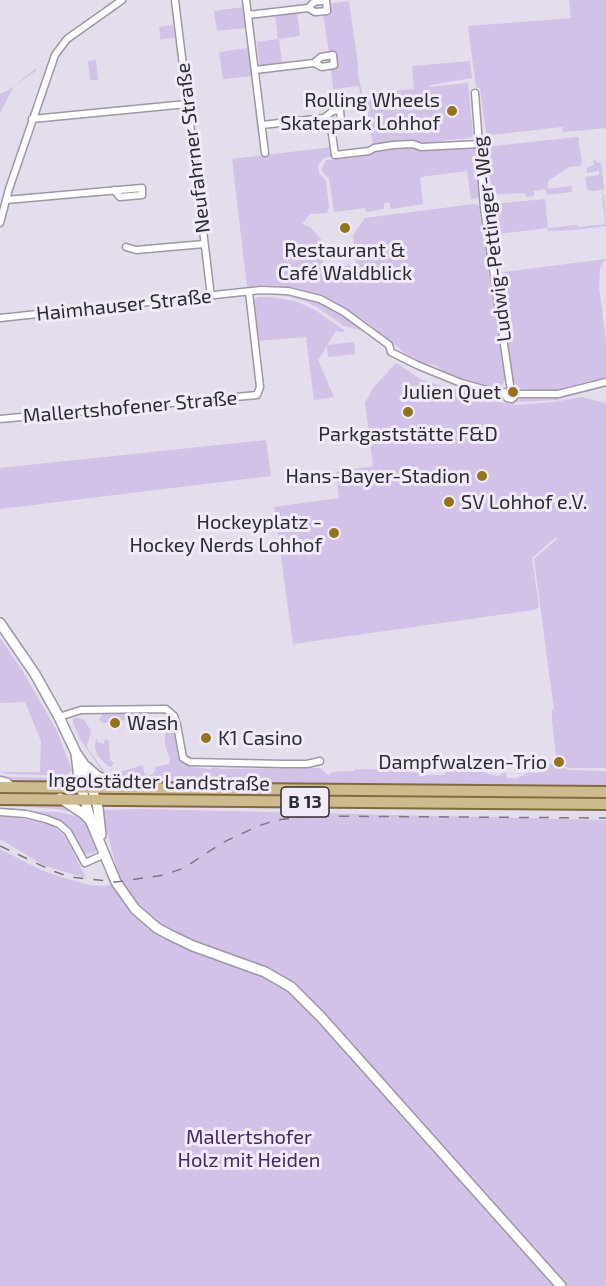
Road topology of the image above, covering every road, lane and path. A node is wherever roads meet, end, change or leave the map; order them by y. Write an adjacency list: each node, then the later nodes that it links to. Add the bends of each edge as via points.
1 (122, 0): 11 (street, via 60,47 51,62)
2 (175, 0): 10 (street, Neufahrner Straße)
3 (246, 0): 6 (street)
4 (326, 0): 5 (street, via 314,2); 5 (street, via 327,10 315,12)
5 (308, 8): 6 (street)
6 (248, 15): 8 (street)
7 (314, 63): 8 (street)
8 (255, 70): 12 (street)
9 (475, 93): 13 (street, Ludwig-Pettinger-Weg)
10 (188, 104): 11 (street); 18 (street, Neufahrner Straße)
11 (33, 119): 16 (street)
12 (262, 125): 13 (street, via 327,119 336,155 393,145); 14 (street)
13 (480, 144): 24 (street, Ludwig-Pettinger-Weg, via 484,208)
14 (266, 153)
15 (114, 190): 16 (street)
16 (6, 200): 17 (street)
17 (0, 223)
18 (204, 244): 19 (street, via 136,250); 21 (street, Neufahrner Straße)
19 (126, 247)
20 (249, 292): 21 (street, Haimhauser Straße); 25 (street, Haimhauser Straße, via 288,291 320,299 368,328 389,345 391,352 461,383); 27 (street, Mallertshofener Straße, via 259,394)
21 (211, 296): 22 (street, Haimhauser Straße)
22 (0, 318)
23 (606, 382): 26 (street, via 558,394)
24 (510, 385): 25 (street); 26 (street)
25 (504, 392): 26 (street, via 510,399)
26 (517, 394)
27 (0, 418)
28 (0, 623): 29 (main road)
29 (59, 717): 30 (main road); 31 (street, via 81,710 166,710 174,716 183,758 190,762)
30 (76, 753): 32 (main road); 36 (main road, via 75,762)
31 (320, 761)
32 (85, 766): 36 (main road); 37 (main road)
33 (0, 780): 35 (street)
34 (0, 787): 35 (main road, Ingolstädter Landstraße / B 13)
35 (14, 787): 36 (main road, Ingolstädter Landstraße / B 13)
36 (87, 787): 37 (main road, Ingolstädter Landstraße / B 13); 41 (main road)
37 (123, 788): 38 (main road, Ingolstädter Landstraße / B 13)
38 (606, 792)
39 (60, 798): 40 (main road, Ingolstädter Landstraße / B 13); 41 (main road, Ingolstädter Landstraße / B 13); 44 (main road)
40 (0, 799)
41 (90, 799): 42 (main road, Ingolstädter Landstraße / B 13); 44 (main road); 45 (main road)
42 (606, 804)
43 (0, 812): 45 (street, Ingolstädter Landstraße, via 26,814 59,824 68,832 85,863)
44 (91, 822): 45 (main road)
45 (104, 850): 46 (main road, via 116,882 135,909 157,928 193,946 265,972 291,987)
46 (561, 1286)

